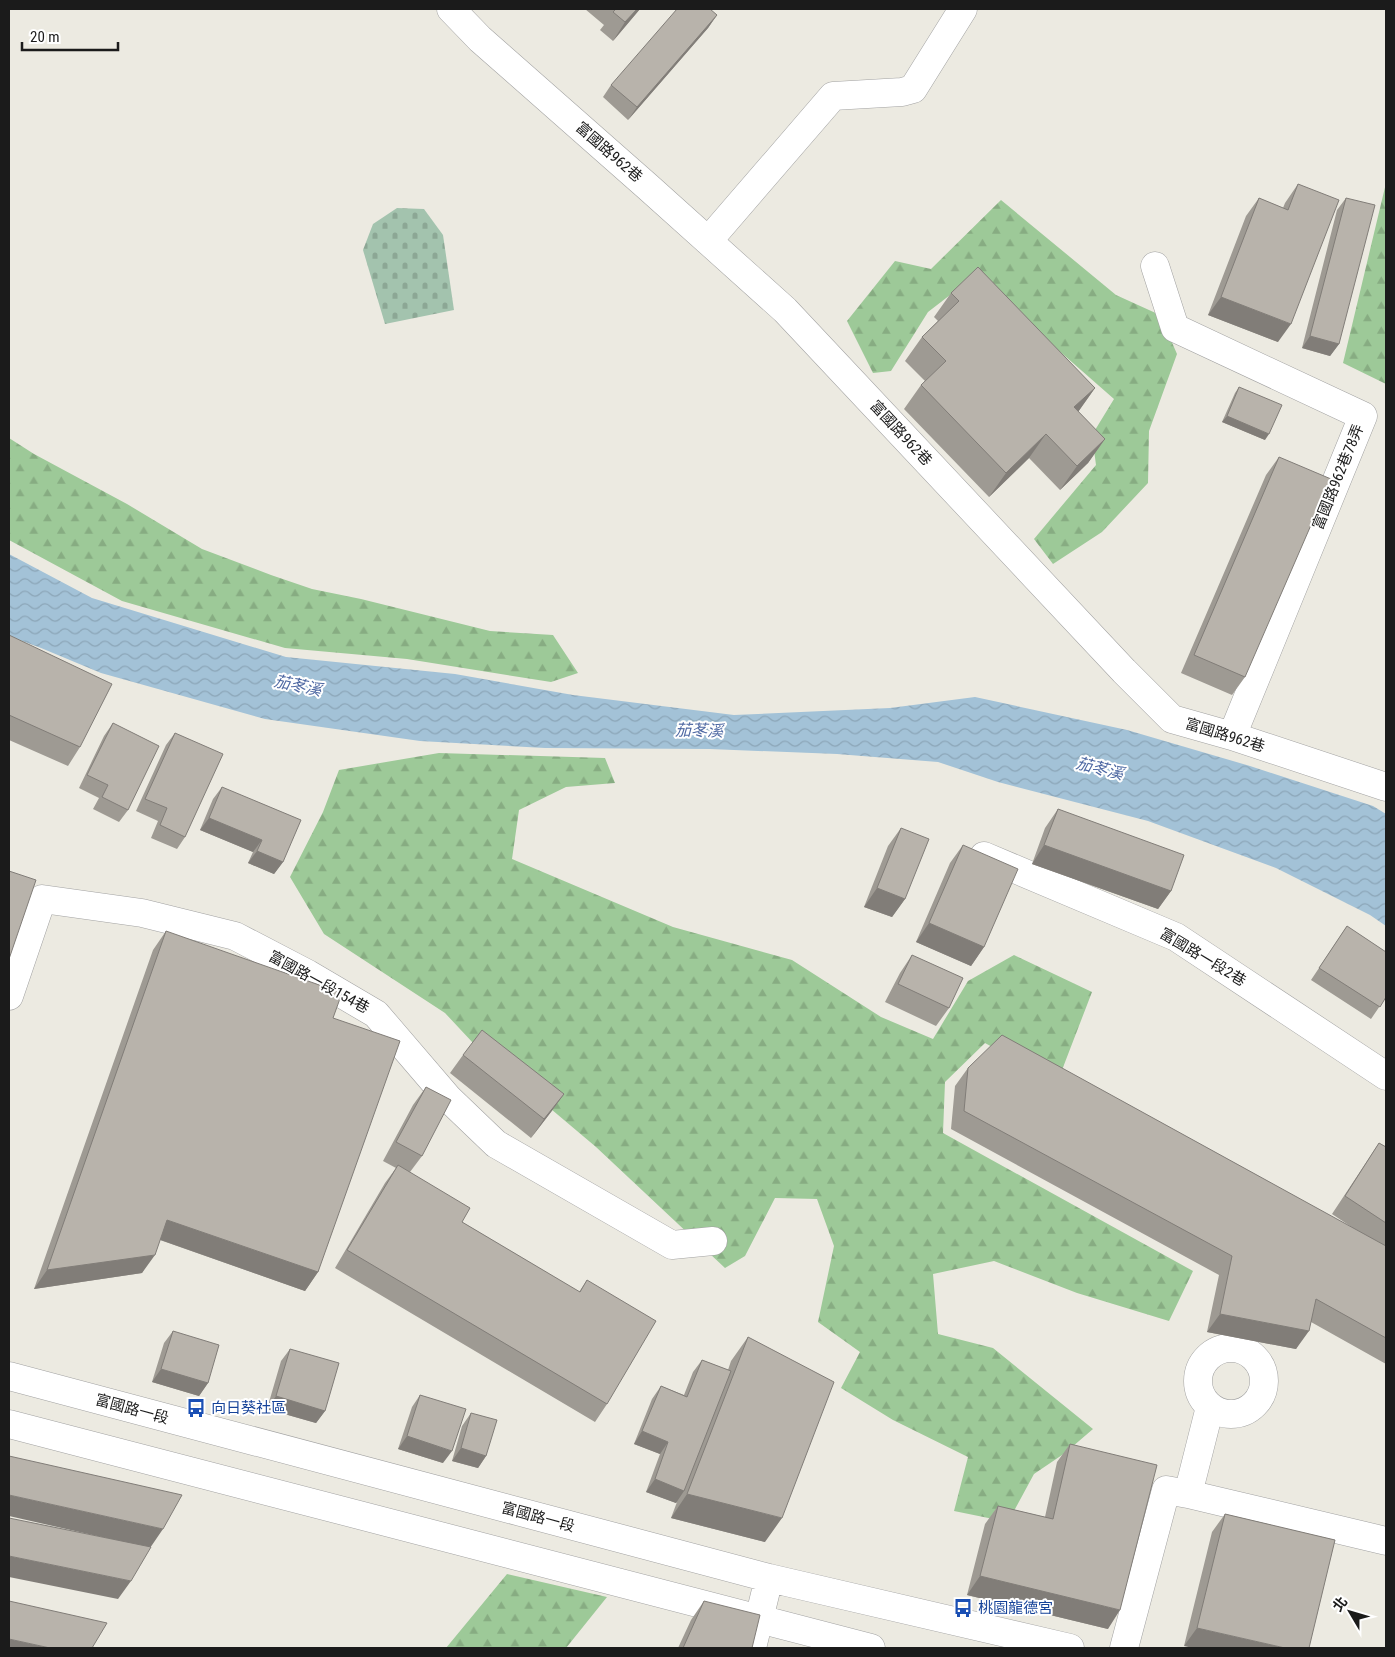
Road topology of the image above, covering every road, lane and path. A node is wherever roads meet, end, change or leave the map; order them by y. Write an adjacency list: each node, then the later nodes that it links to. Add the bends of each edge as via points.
1 (450, 9): 3 (street, 富國路962巷)
2 (963, 9): 3 (street, via 913,89 833,96)
3 (708, 241): 5 (street, 富國路962巷, via 785,310 1172,719)
4 (1154, 266): 5 (street, 富國路962巷78弄, via 1174,328 1363,416)
5 (1232, 736): 6 (street, 富國路962巷)
6 (1386, 787)
7 (978, 854): 9 (street, 富國路一段2巷, via 1176,937)
8 (9, 996): 10 (street, 富國路一段154巷, via 42,899 142,913 235,936 376,1014 448,1098 496,1144 672,1245)
9 (1386, 1076)
10 (713, 1241)
11 (9, 1376): 16 (street, 富國路一段)
12 (1210, 1407): 14 (street)
13 (9, 1424): 17 (street)
14 (1188, 1494): 15 (street); 21 (street, via 1166,1490)
15 (1386, 1541)
16 (769, 1578): 17 (street); 20 (street, 富國路一段)
17 (758, 1620): 18 (street); 19 (street)
18 (752, 1648)
19 (870, 1648)
20 (1070, 1648)
21 (1124, 1648)

